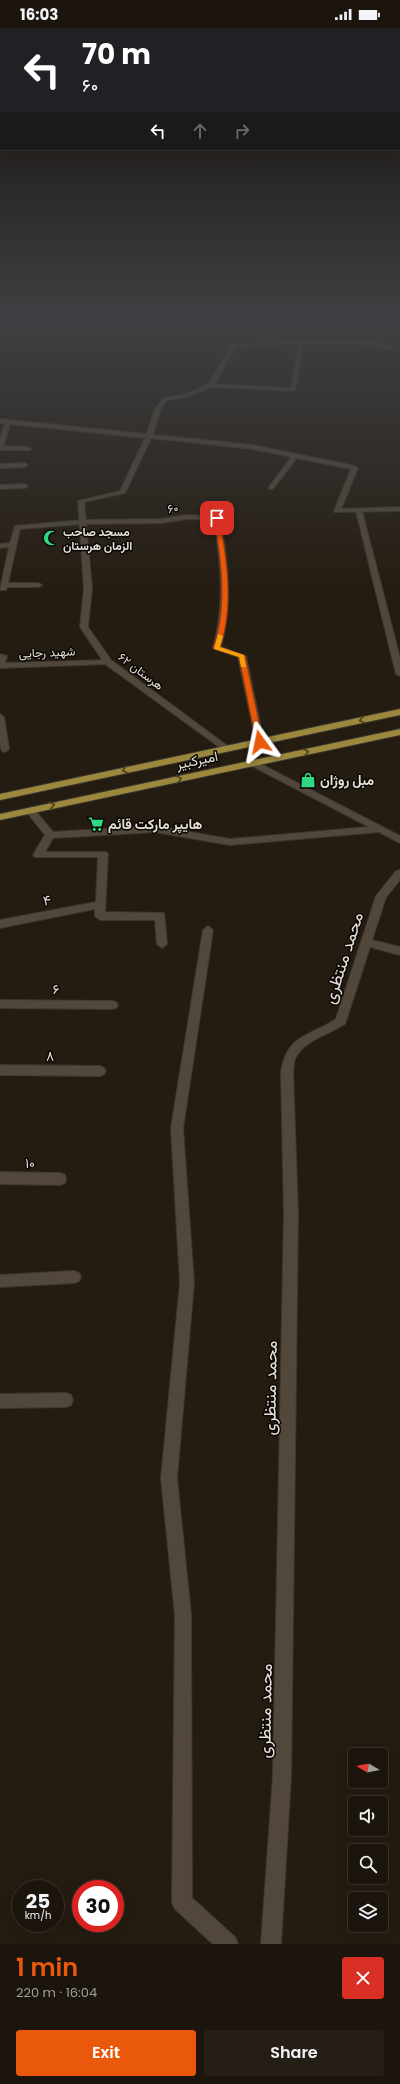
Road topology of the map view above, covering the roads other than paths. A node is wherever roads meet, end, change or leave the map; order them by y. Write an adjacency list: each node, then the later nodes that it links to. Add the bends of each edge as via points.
1 (157, 412): 4 (street)
2 (0, 421): 3 (street)
3 (8, 422): 4 (street); 5 (street)
4 (149, 436): 7 (street, via 253,447); 15 (street, هرستان ۶۲, via 123,492 81,501)
5 (0, 448): 6 (street)
6 (28, 449)
7 (295, 456): 12 (street); 14 (street, via 355,468 337,511)
8 (24, 465): 9 (street)
9 (0, 466)
10 (25, 486): 11 (street)
11 (0, 487)
12 (271, 488)
13 (400, 509): 14 (street)
14 (359, 511): 24 (street)
15 (83, 522): 16 (street, ۶۰, via 17,527); 21 (street, هرستان ۶۲, via 88,588 84,627); 28 (street, ۶۰, via 217,518 223,553 224,606 220,639 216,648 242,656)
16 (13, 545): 17 (street); 19 (street)
17 (0, 546)
18 (38, 585): 19 (street)
19 (2, 587)
20 (0, 656): 22 (street, شهید رجایی, via 3,656)
21 (108, 662): 22 (street, شهید رجایی); 30 (street, هرستان ۶۲)
22 (0, 666): 23 (street)
23 (0, 673)
24 (400, 674)
25 (400, 712): 28 (main road, امیرکبیر, one-way to 28)
26 (0, 717): 29 (street)
27 (400, 732): 31 (main road, امیرکبیر, one-way to 27)
28 (260, 742): 30 (main road, امیرکبیر)
29 (4, 749)
30 (226, 749): 32 (main road, امیرکبیر, one-way to 32)
31 (253, 763): 33 (main road, امیرکبیر, one-way to 31); 35 (street)
32 (0, 797)
33 (30, 810): 34 (main road, امیرکبیر); 36 (street)
34 (0, 817)
35 (379, 829): 36 (street, via 230,842 155,829); 37 (street)
36 (50, 835): 39 (street, via 38,854 102,854)
37 (400, 840)
38 (400, 873): 42 (street, محمد منتظری, via 381,896)
39 (100, 904): 40 (street, ۴); 43 (street, via 100,916 160,916)
40 (0, 924)
41 (208, 930): 55 (street, via 177,1128 187,1283 169,1478 183,1615 182,1902)
42 (367, 942): 44 (street); 56 (street, محمد منتظری, via 341,1021 302,1043 290,1054 287,1072 291,1214 282,1776)
43 (162, 944)
44 (400, 951)
45 (0, 1004): 46 (street, ۶)
46 (112, 1005)
47 (0, 1070): 48 (street, ۸)
48 (100, 1071)
49 (0, 1178): 50 (street, ۱۰)
50 (60, 1179)
51 (74, 1277): 52 (street)
52 (0, 1281)
53 (66, 1400): 54 (street)
54 (0, 1401)
55 (228, 1944)
56 (271, 1944)

